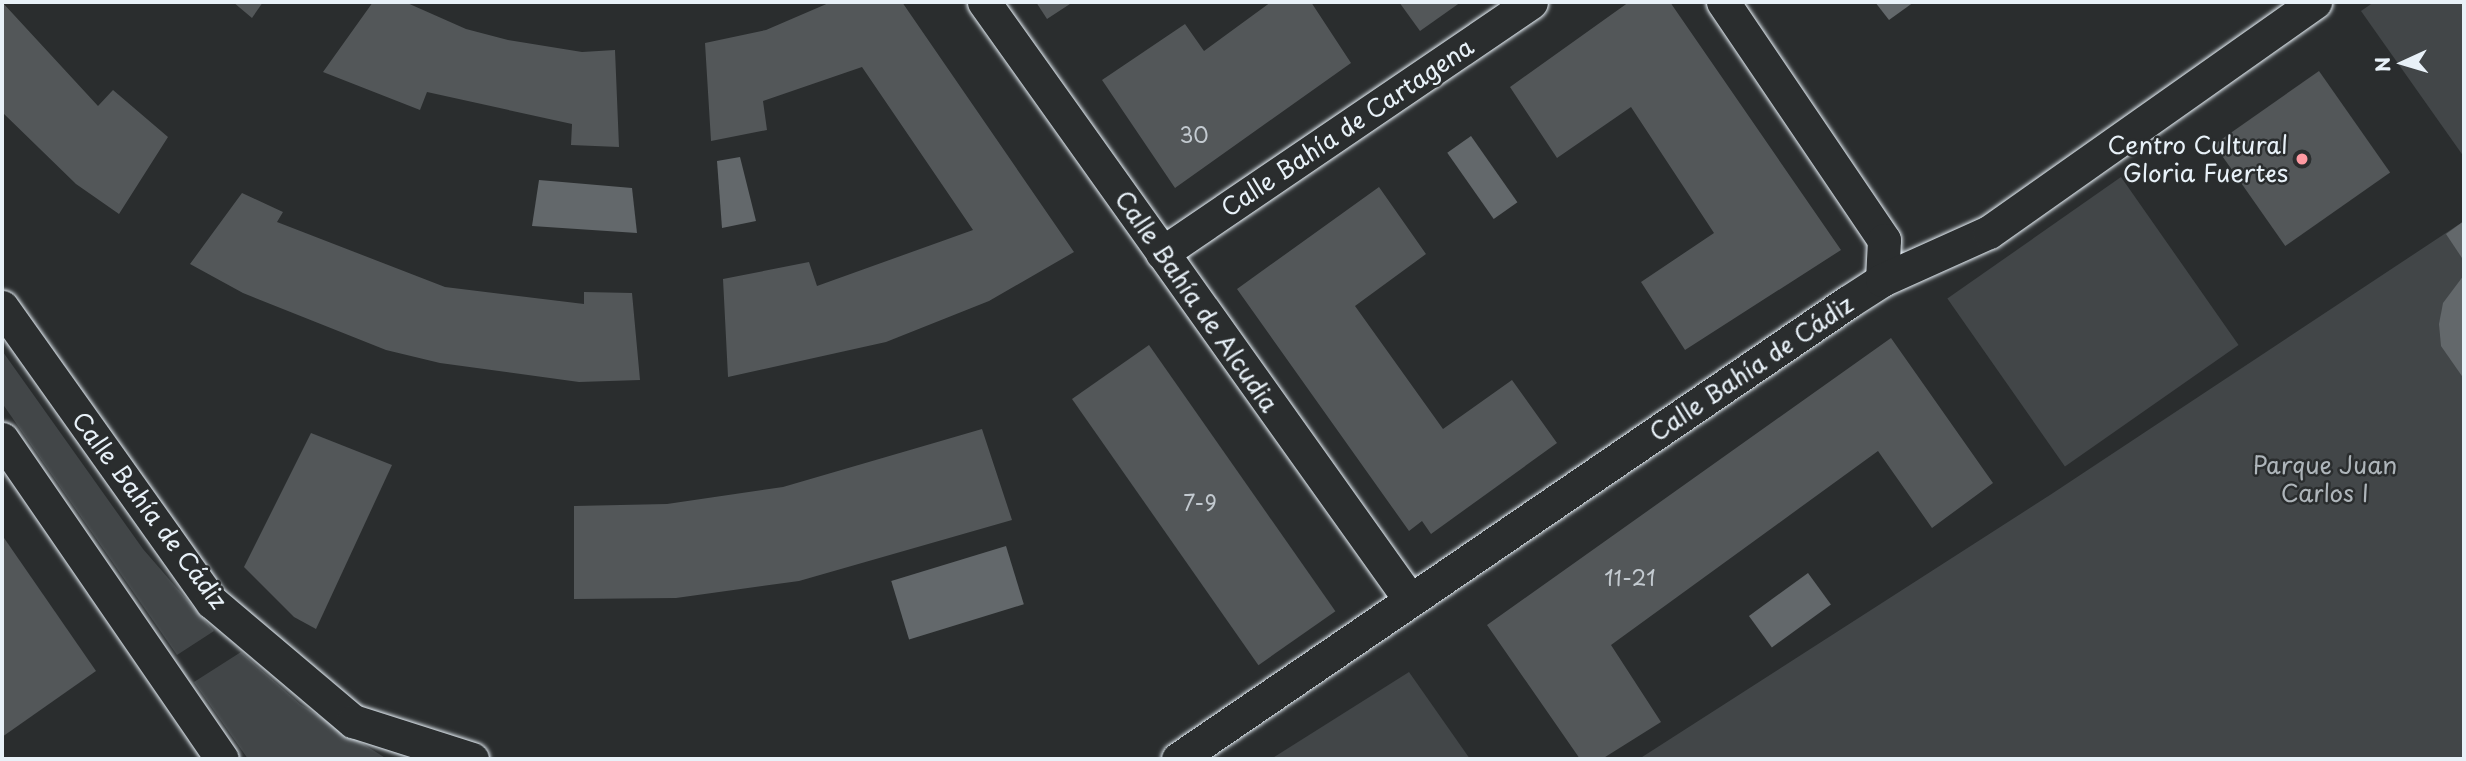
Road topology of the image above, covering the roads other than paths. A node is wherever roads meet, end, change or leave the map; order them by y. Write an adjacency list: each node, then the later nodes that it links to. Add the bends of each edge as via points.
1 (984, 2): 5 (street, Calle Bahía de Alcudia)
2 (1531, 2): 5 (street, Calle Bahía de Cartagena)
3 (1723, 2): 6 (street, via 1884,240)
4 (2315, 2): 6 (street, Calle Bahía de Cádiz, via 1989,232)
5 (1162, 253): 9 (street, Calle Bahía de Alcudia)
6 (1882, 280): 9 (street, Calle Bahía de Cádiz)
7 (2, 307): 12 (street, Calle Bahía de Cádiz, via 212,602 353,721)
8 (2, 439): 11 (street)
9 (1410, 600): 10 (street, Calle Bahía de Cádiz)
10 (1186, 754): 13 (street, Calle Bahía de Cádiz)
11 (222, 759)
12 (472, 759)
13 (1159, 759)

